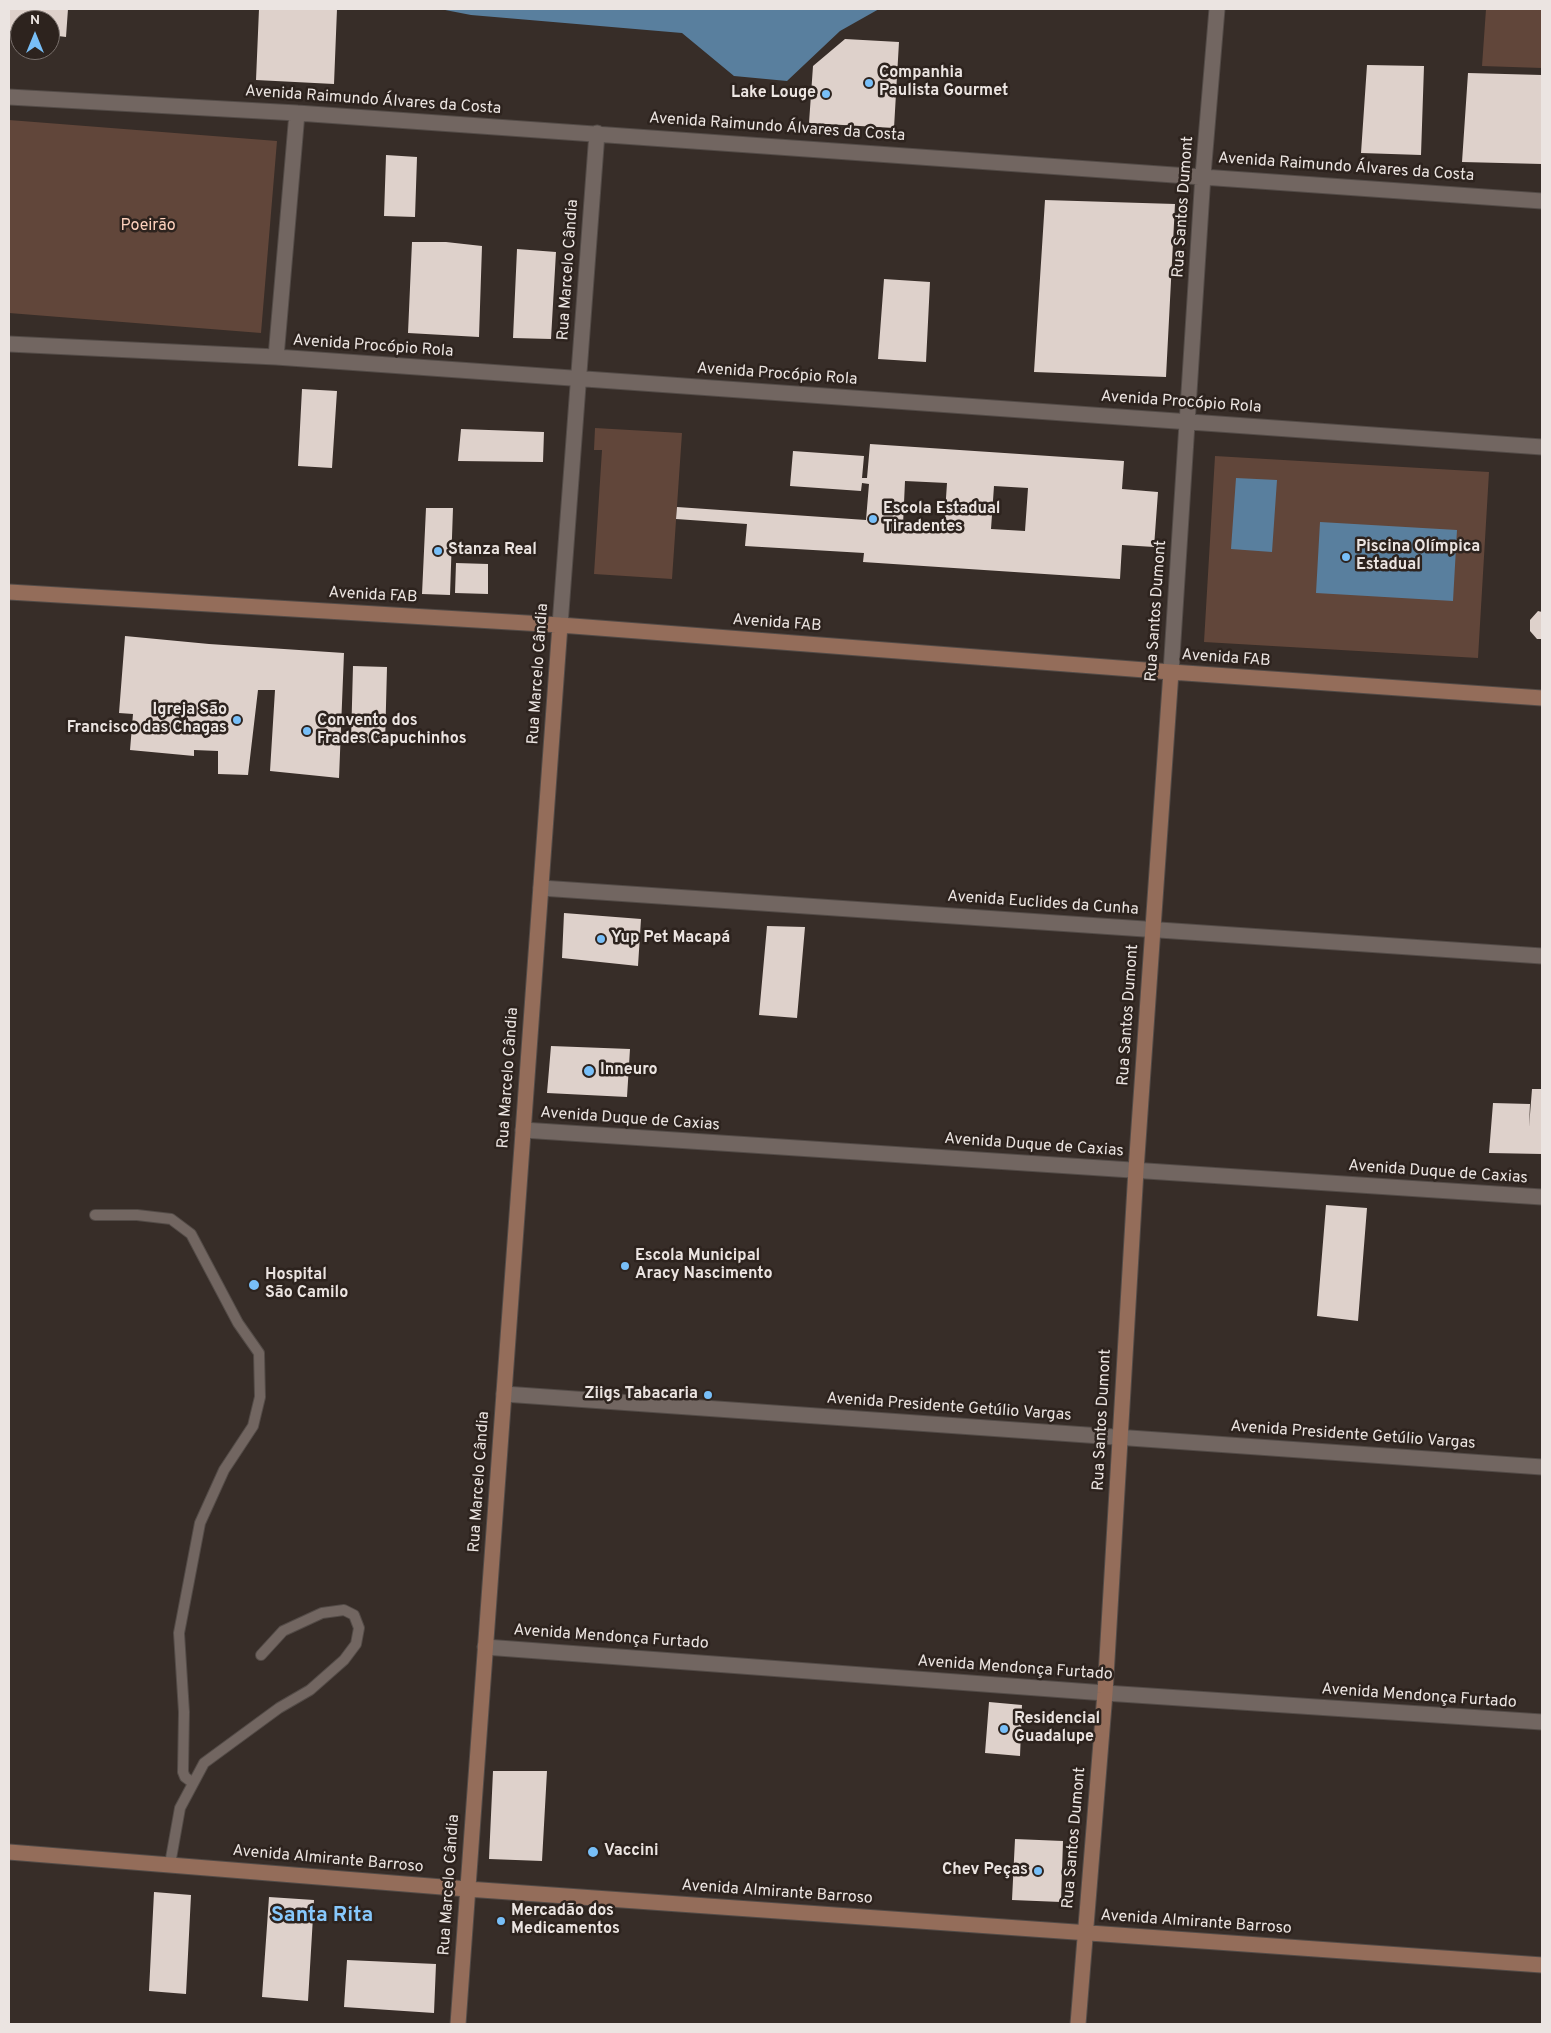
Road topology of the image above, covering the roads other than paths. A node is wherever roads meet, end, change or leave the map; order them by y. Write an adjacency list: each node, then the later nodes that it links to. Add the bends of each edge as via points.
1 (1217, 9): 5 (street, Rua Santos Dumont)
2 (9, 98): 3 (street, Avenida Raimundo Álvares da Costa)
3 (297, 113): 4 (street, Avenida Raimundo Álvares da Costa); 8 (street)
4 (596, 134): 5 (street, Avenida Raimundo Álvares da Costa); 9 (street, Rua Marcelo Cândia)
5 (1203, 175): 6 (street, Avenida Raimundo Álvares da Costa); 10 (street, Rua Santos Dumont)
6 (1542, 201)
7 (9, 344): 8 (street, Avenida Procópio Rola)
8 (276, 357): 9 (street, Avenida Procópio Rola)
9 (578, 379): 10 (street, Avenida Procópio Rola); 13 (street, Rua Marcelo Cândia)
10 (1187, 421): 11 (street, Avenida Procópio Rola); 14 (street, Rua Santos Dumont)
11 (1542, 447)
12 (9, 592): 13 (street, Avenida FAB)
13 (560, 624): 14 (street, Avenida FAB); 16 (street, Rua Marcelo Cândia)
14 (1171, 672): 15 (street, Avenida FAB); 17 (street, Rua Santos Dumont)
15 (1542, 698)
16 (540, 888): 17 (street, Avenida Euclides da Cunha); 19 (street, Rua Marcelo Cândia)
17 (1153, 929): 18 (street, Avenida Euclides da Cunha); 20 (street, Rua Santos Dumont)
18 (1542, 956)
19 (523, 1130): 20 (street, Avenida Duque de Caxias); 23 (street, Rua Marcelo Cândia)
20 (1136, 1170): 21 (street, Avenida Duque de Caxias); 24 (street, Rua Santos Dumont)
21 (1542, 1197)
22 (95, 1215): 30 (lane, via 171,1219 191,1234 238,1323 260,1353 260,1397 253,1426 224,1470 200,1523 179,1633 184,1712 183,1772)
23 (504, 1394): 24 (street, Avenida Presidente Getúlio Vargas); 26 (street, Rua Marcelo Cândia)
24 (1119, 1438): 25 (street, Avenida Presidente Getúlio Vargas); 28 (street, Rua Santos Dumont)
25 (1542, 1467)
26 (485, 1646): 28 (street, Avenida Mendonça Furtado); 33 (street, Rua Marcelo Cândia)
27 (261, 1655): 30 (lane, via 283,1631 322,1613 344,1610 354,1615 359,1628 356,1644 344,1660 310,1690 204,1763)
28 (1105, 1693): 29 (street, Avenida Mendonça Furtado); 34 (street, Rua Santos Dumont)
29 (1542, 1722)
30 (193, 1784): 32 (lane, via 180,1808)
31 (9, 1852): 32 (street, Avenida Almirante Barroso)
32 (170, 1864): 33 (street, Avenida Almirante Barroso)
33 (467, 1889): 34 (street, Avenida Almirante Barroso); 36 (street, Rua Marcelo Cândia)
34 (1084, 1932): 35 (street, Avenida Almirante Barroso); 37 (street, Rua Santos Dumont)
35 (1542, 1964)
36 (458, 2024)
37 (1078, 2024)

